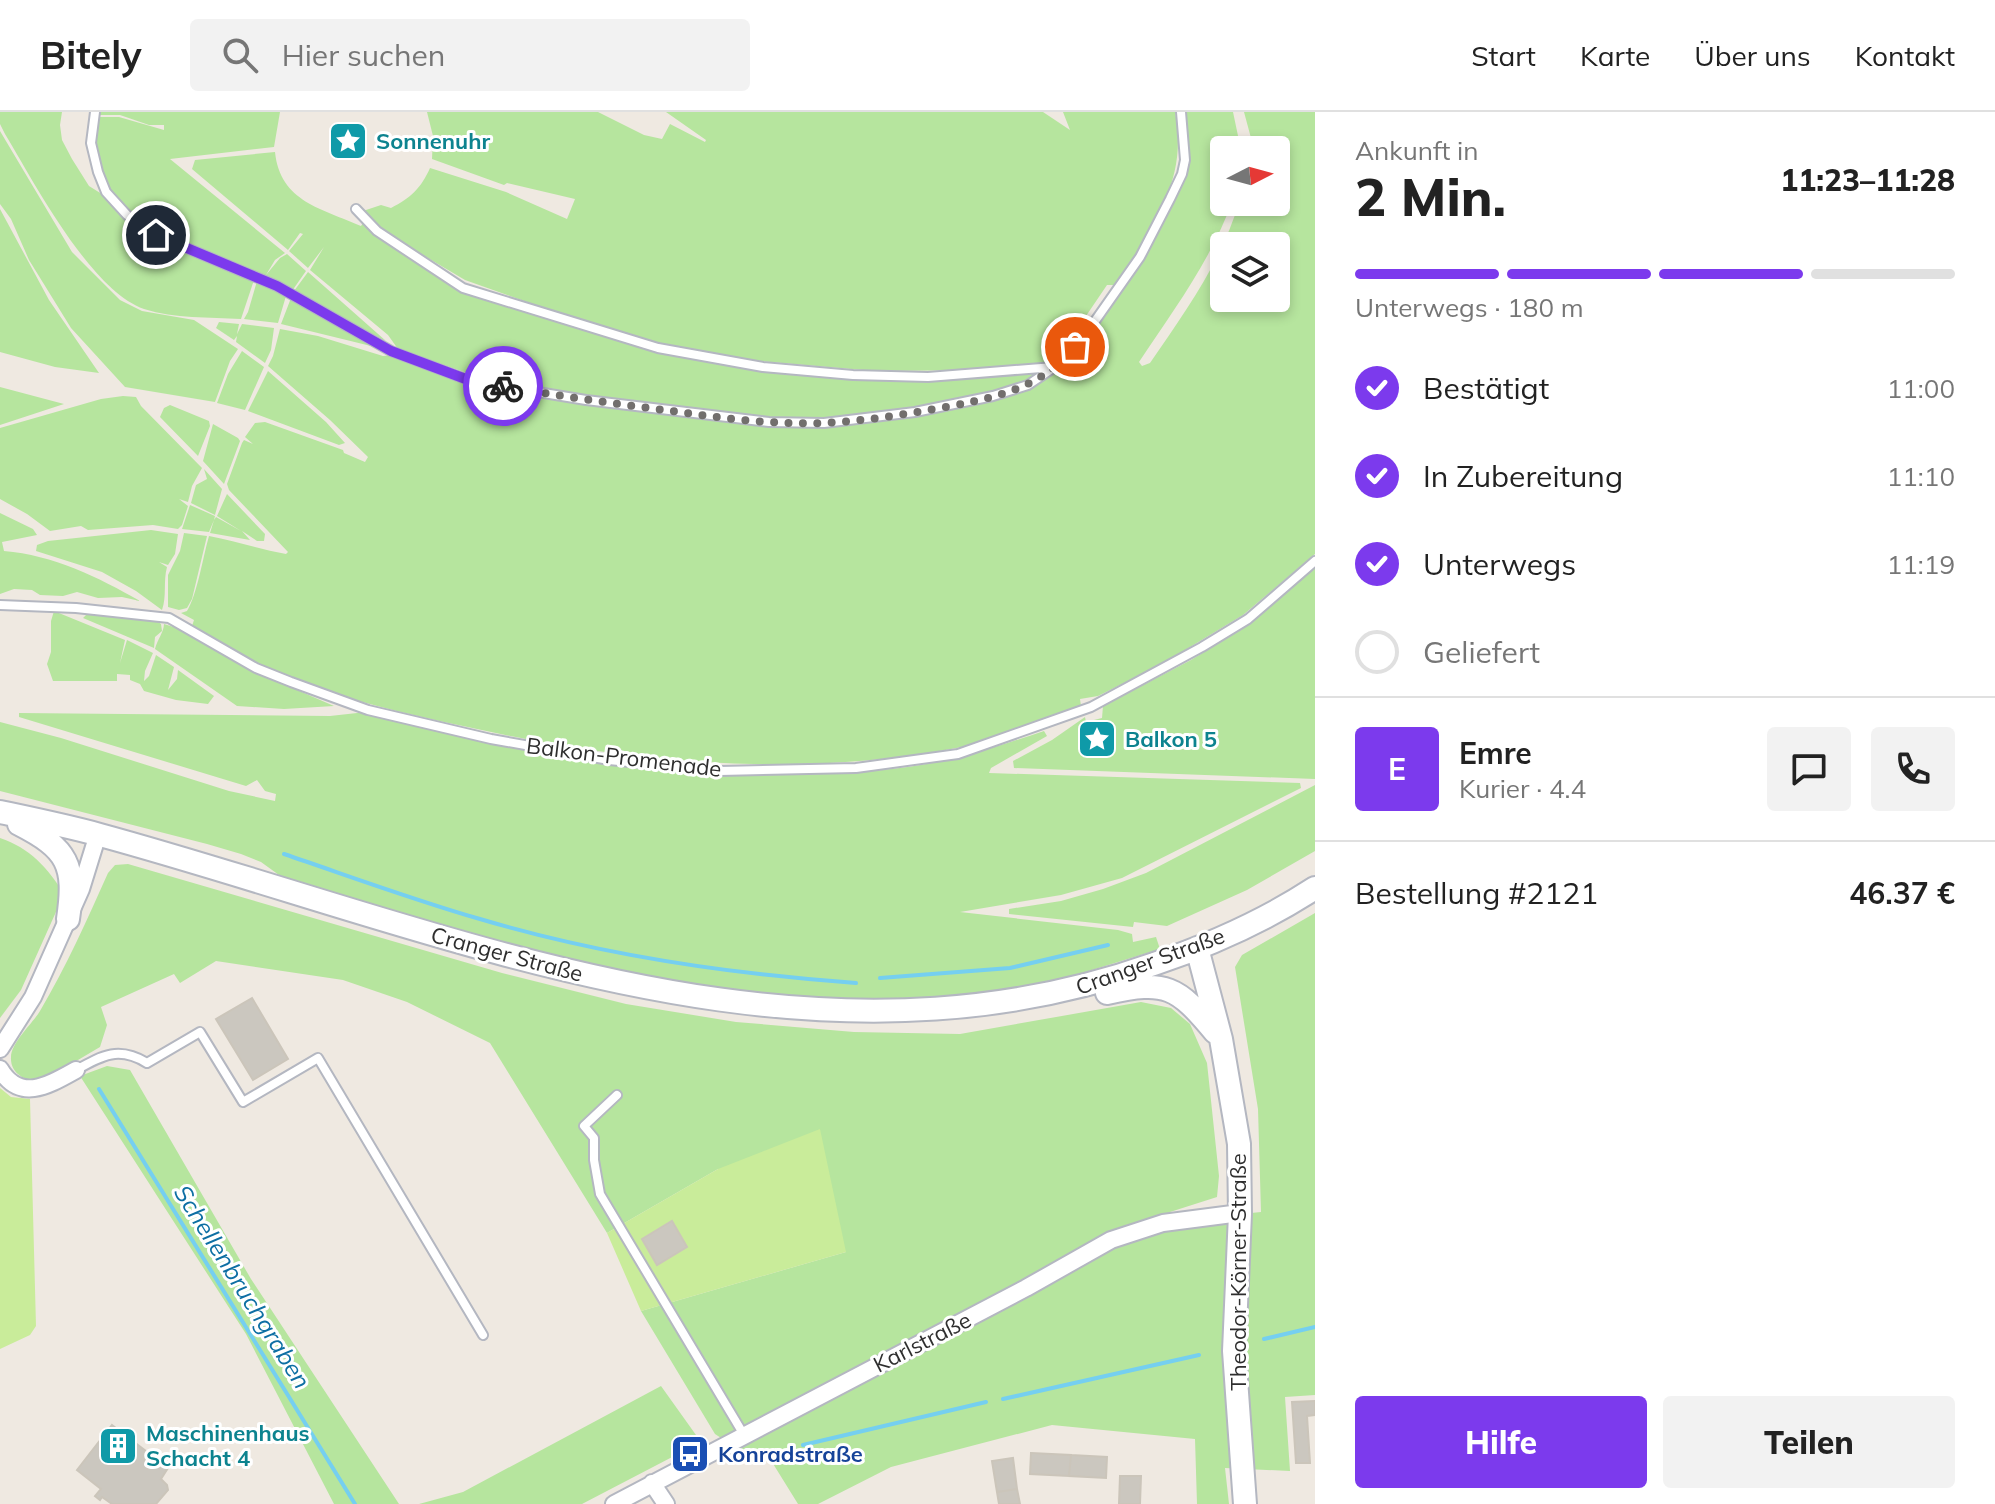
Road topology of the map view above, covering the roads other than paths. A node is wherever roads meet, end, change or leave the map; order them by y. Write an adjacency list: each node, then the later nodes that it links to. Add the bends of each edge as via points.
1 (95, 112): 4 (lane, via 91,143 98,172 106,192 127,215 156,235 277,286 391,351 471,381 713,416 824,423 961,404 1028,385)
2 (1181, 112): 4 (lane, via 1185,160 1170,199 1140,257 1088,331)
3 (356, 209): 4 (lane, via 377,231 463,288 658,348 763,367 853,375 928,377)
4 (1055, 367)
5 (1315, 561): 6 (lane, Balkon-Promenade, via 1248,619 1091,707 958,754 856,768 720,771 609,760 491,739 368,710 291,682 169,618)
6 (0, 605)
7 (0, 813): 8 (main road, Cranger Straße); 10 (main road, Cranger Straße, via 56,845 71,877)
8 (98, 834): 10 (street, Cranger Straße); 12 (main road, Cranger Straße, via 462,943 629,985 778,1008)
9 (1315, 888): 11 (main road, Cranger Straße)
10 (68, 919): 13 (street, Cranger Straße, via 33,997)
11 (1197, 948): 12 (main road, Cranger Straße, via 1073,990); 14 (main road, Theodor-Körner-Straße)
12 (928, 1011): 14 (main road, Cranger Straße, via 958,1019 1147,985 1191,1003)
13 (6, 1031): 15 (street, Cranger Straße)
14 (1221, 1039): 19 (main road, Theodor-Körner-Straße, via 1239,1144)
15 (0, 1049)
16 (0, 1069): 17 (street, via 19,1088 36,1089)
17 (76, 1070): 20 (lane, via 104,1055 131,1054 147,1063 200,1032 243,1102 318,1058)
18 (617, 1095): 21 (lane, via 584,1126 594,1138 600,1194)
19 (1240, 1213): 21 (street, Karlstraße, via 1163,1223 1111,1240); 25 (main road, Theodor-Körner-Straße, via 1234,1351)
20 (483, 1335)
21 (744, 1435): 22 (street, Karlstraße)
22 (652, 1483): 23 (street, Karlstraße); 24 (street)
23 (614, 1504)
24 (666, 1504)
25 (1245, 1504)

